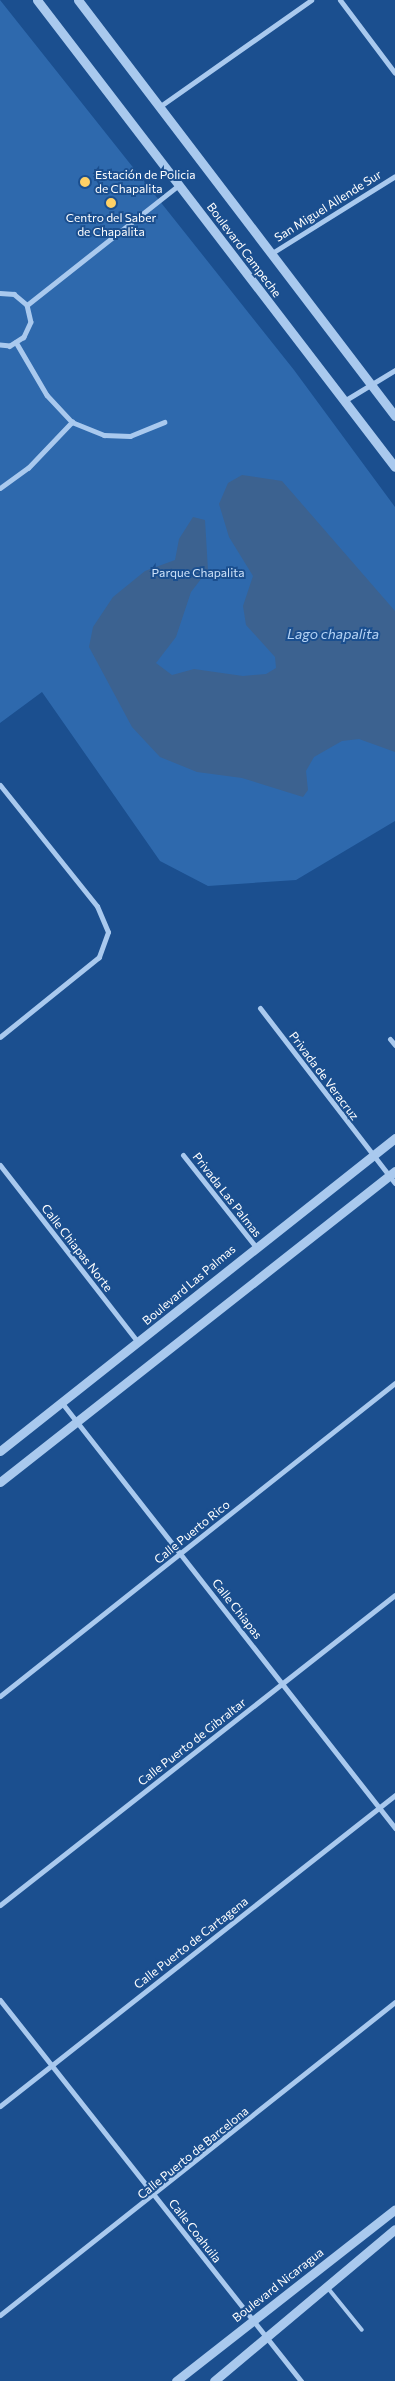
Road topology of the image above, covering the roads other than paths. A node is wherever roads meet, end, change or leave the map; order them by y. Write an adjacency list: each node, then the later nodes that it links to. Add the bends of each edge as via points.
1 (37, 0): 8 (street, Boulevard Campeche)
2 (78, 0): 6 (street, Boulevard Campeche)
3 (311, 0): 6 (street)
4 (340, 0): 5 (street)
5 (395, 73)
6 (159, 107): 9 (street, Boulevard Campeche)
7 (395, 176): 9 (street, San Miguel Allende Sur)
8 (178, 185): 11 (street); 16 (street, Boulevard Campeche)
9 (272, 253): 15 (street, Boulevard Campeche)
10 (0, 293): 11 (street, via 14,294)
11 (26, 305): 12 (street, via 30,322 24,337)
12 (16, 342): 13 (street); 18 (street, via 47,395)
13 (0, 345)
14 (395, 370): 15 (street)
15 (372, 385): 16 (street); 17 (street, Boulevard Campeche)
16 (344, 402): 20 (street, Boulevard Campeche)
17 (395, 416)
18 (72, 422): 19 (street, via 104,435 130,436); 21 (street, via 28,468)
19 (164, 422)
20 (395, 467)
21 (0, 488)
22 (0, 785): 24 (street, via 97,906 108,932 99,957)
23 (260, 1008): 29 (street, Privada de Veracruz)
24 (0, 1037)
25 (390, 1039): 26 (street)
26 (395, 1045)
27 (395, 1138): 29 (street, Boulevard Las Palmas)
28 (183, 1155): 33 (street, Privada Las Palmas)
29 (374, 1155): 31 (street, Privada de Veracruz); 33 (street, Boulevard Las Palmas)
30 (0, 1165): 34 (street, Calle Chiapas Norte)
31 (392, 1173): 32 (street, Privada de Veracruz); 37 (street)
32 (395, 1183)
33 (255, 1246): 34 (street, Boulevard Las Palmas)
34 (139, 1343): 36 (street, Boulevard Las Palmas)
35 (395, 1383): 40 (street, Calle Puerto Rico)
36 (62, 1403): 37 (street, Calle Chiapas); 38 (street, Boulevard Las Palmas)
37 (80, 1423): 39 (street); 40 (street, Calle Chiapas)
38 (0, 1451)
39 (0, 1482)
40 (181, 1553): 42 (street, Calle Chiapas); 43 (street, Calle Puerto Rico)
41 (395, 1594): 42 (street, Calle Puerto de Gibraltar)
42 (282, 1684): 45 (street, Calle Chiapas); 47 (street, Calle Puerto de Gibraltar)
43 (0, 1696)
44 (395, 1795): 45 (street, Calle Puerto de Cartagena)
45 (379, 1808): 46 (street, Calle Chiapas); 50 (street, Calle Puerto de Cartagena)
46 (395, 1828)
47 (0, 1905)
48 (0, 2000): 50 (street, Calle Coahuila)
49 (395, 2002): 52 (street, Calle Puerto de Barcelona)
50 (52, 2065): 51 (street, Calle Puerto de Cartagena); 52 (street, Calle Coahuila)
51 (0, 2106)
52 (155, 2196): 56 (street, Calle Puerto de Barcelona); 57 (street, Calle Coahuila)
53 (395, 2209): 57 (street, Boulevard Nicaragua)
54 (395, 2229): 55 (street)
55 (327, 2287): 58 (lane); 59 (street)
56 (0, 2315)
57 (254, 2321): 59 (street, Calle Coahuila); 60 (street, Boulevard Nicaragua)
58 (362, 2330)
59 (267, 2339): 61 (street); 62 (street, Calle Coahuila)
60 (176, 2381)
61 (214, 2381)
62 (301, 2381)

